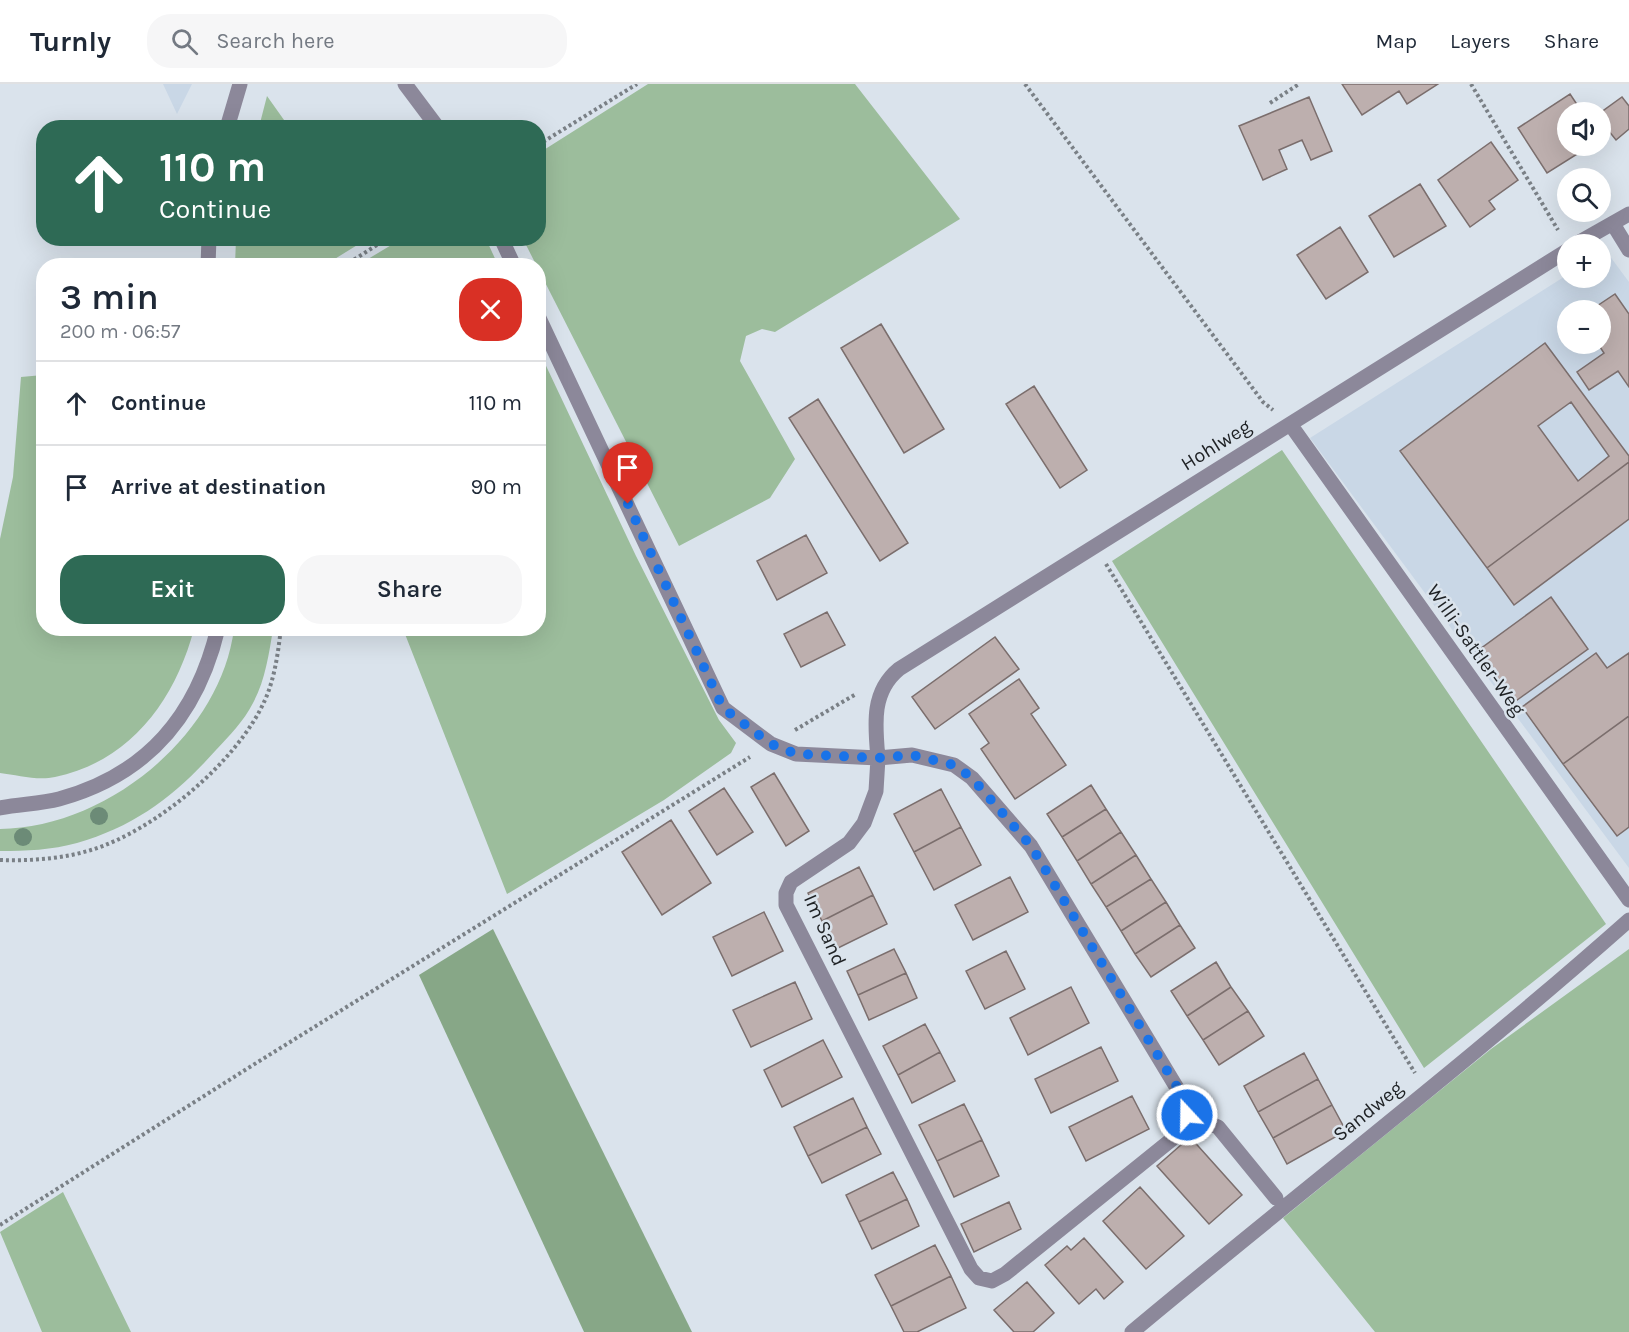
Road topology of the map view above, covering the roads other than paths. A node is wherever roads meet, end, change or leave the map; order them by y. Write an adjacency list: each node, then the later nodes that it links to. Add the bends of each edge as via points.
1 (240, 84): 3 (street)
2 (405, 84): 4 (street)
3 (229, 120)
4 (432, 120)
5 (1629, 214): 6 (street)
6 (1613, 224): 7 (street); 9 (street)
7 (1594, 234)
8 (1557, 248): 11 (street, Hohlweg)
9 (1629, 250)
10 (546, 333): 13 (street, via 723,708 771,744 796,754)
11 (1290, 424): 13 (street, Hohlweg, via 889,678 876,709); 17 (street, Willi-Sattler-Weg)
12 (216, 636): 15 (street, via 209,664 191,702 161,741 130,769 73,795)
13 (878, 758): 19 (street, via 912,755 954,765 972,778 1031,846 1186,1102); 19 (street, Im Sand, via 876,791 864,823 849,843 791,882 786,905 971,1269 980,1278 992,1281 1005,1274 1181,1132)
14 (0, 799): 15 (street)
15 (17, 805): 16 (street)
16 (0, 808)
17 (1629, 900)
18 (1629, 920): 21 (street, Sandweg, via 1518,1019 1458,1063)
19 (1187, 1115): 20 (street, via 1218,1127)
20 (1276, 1198)
21 (1132, 1332)

